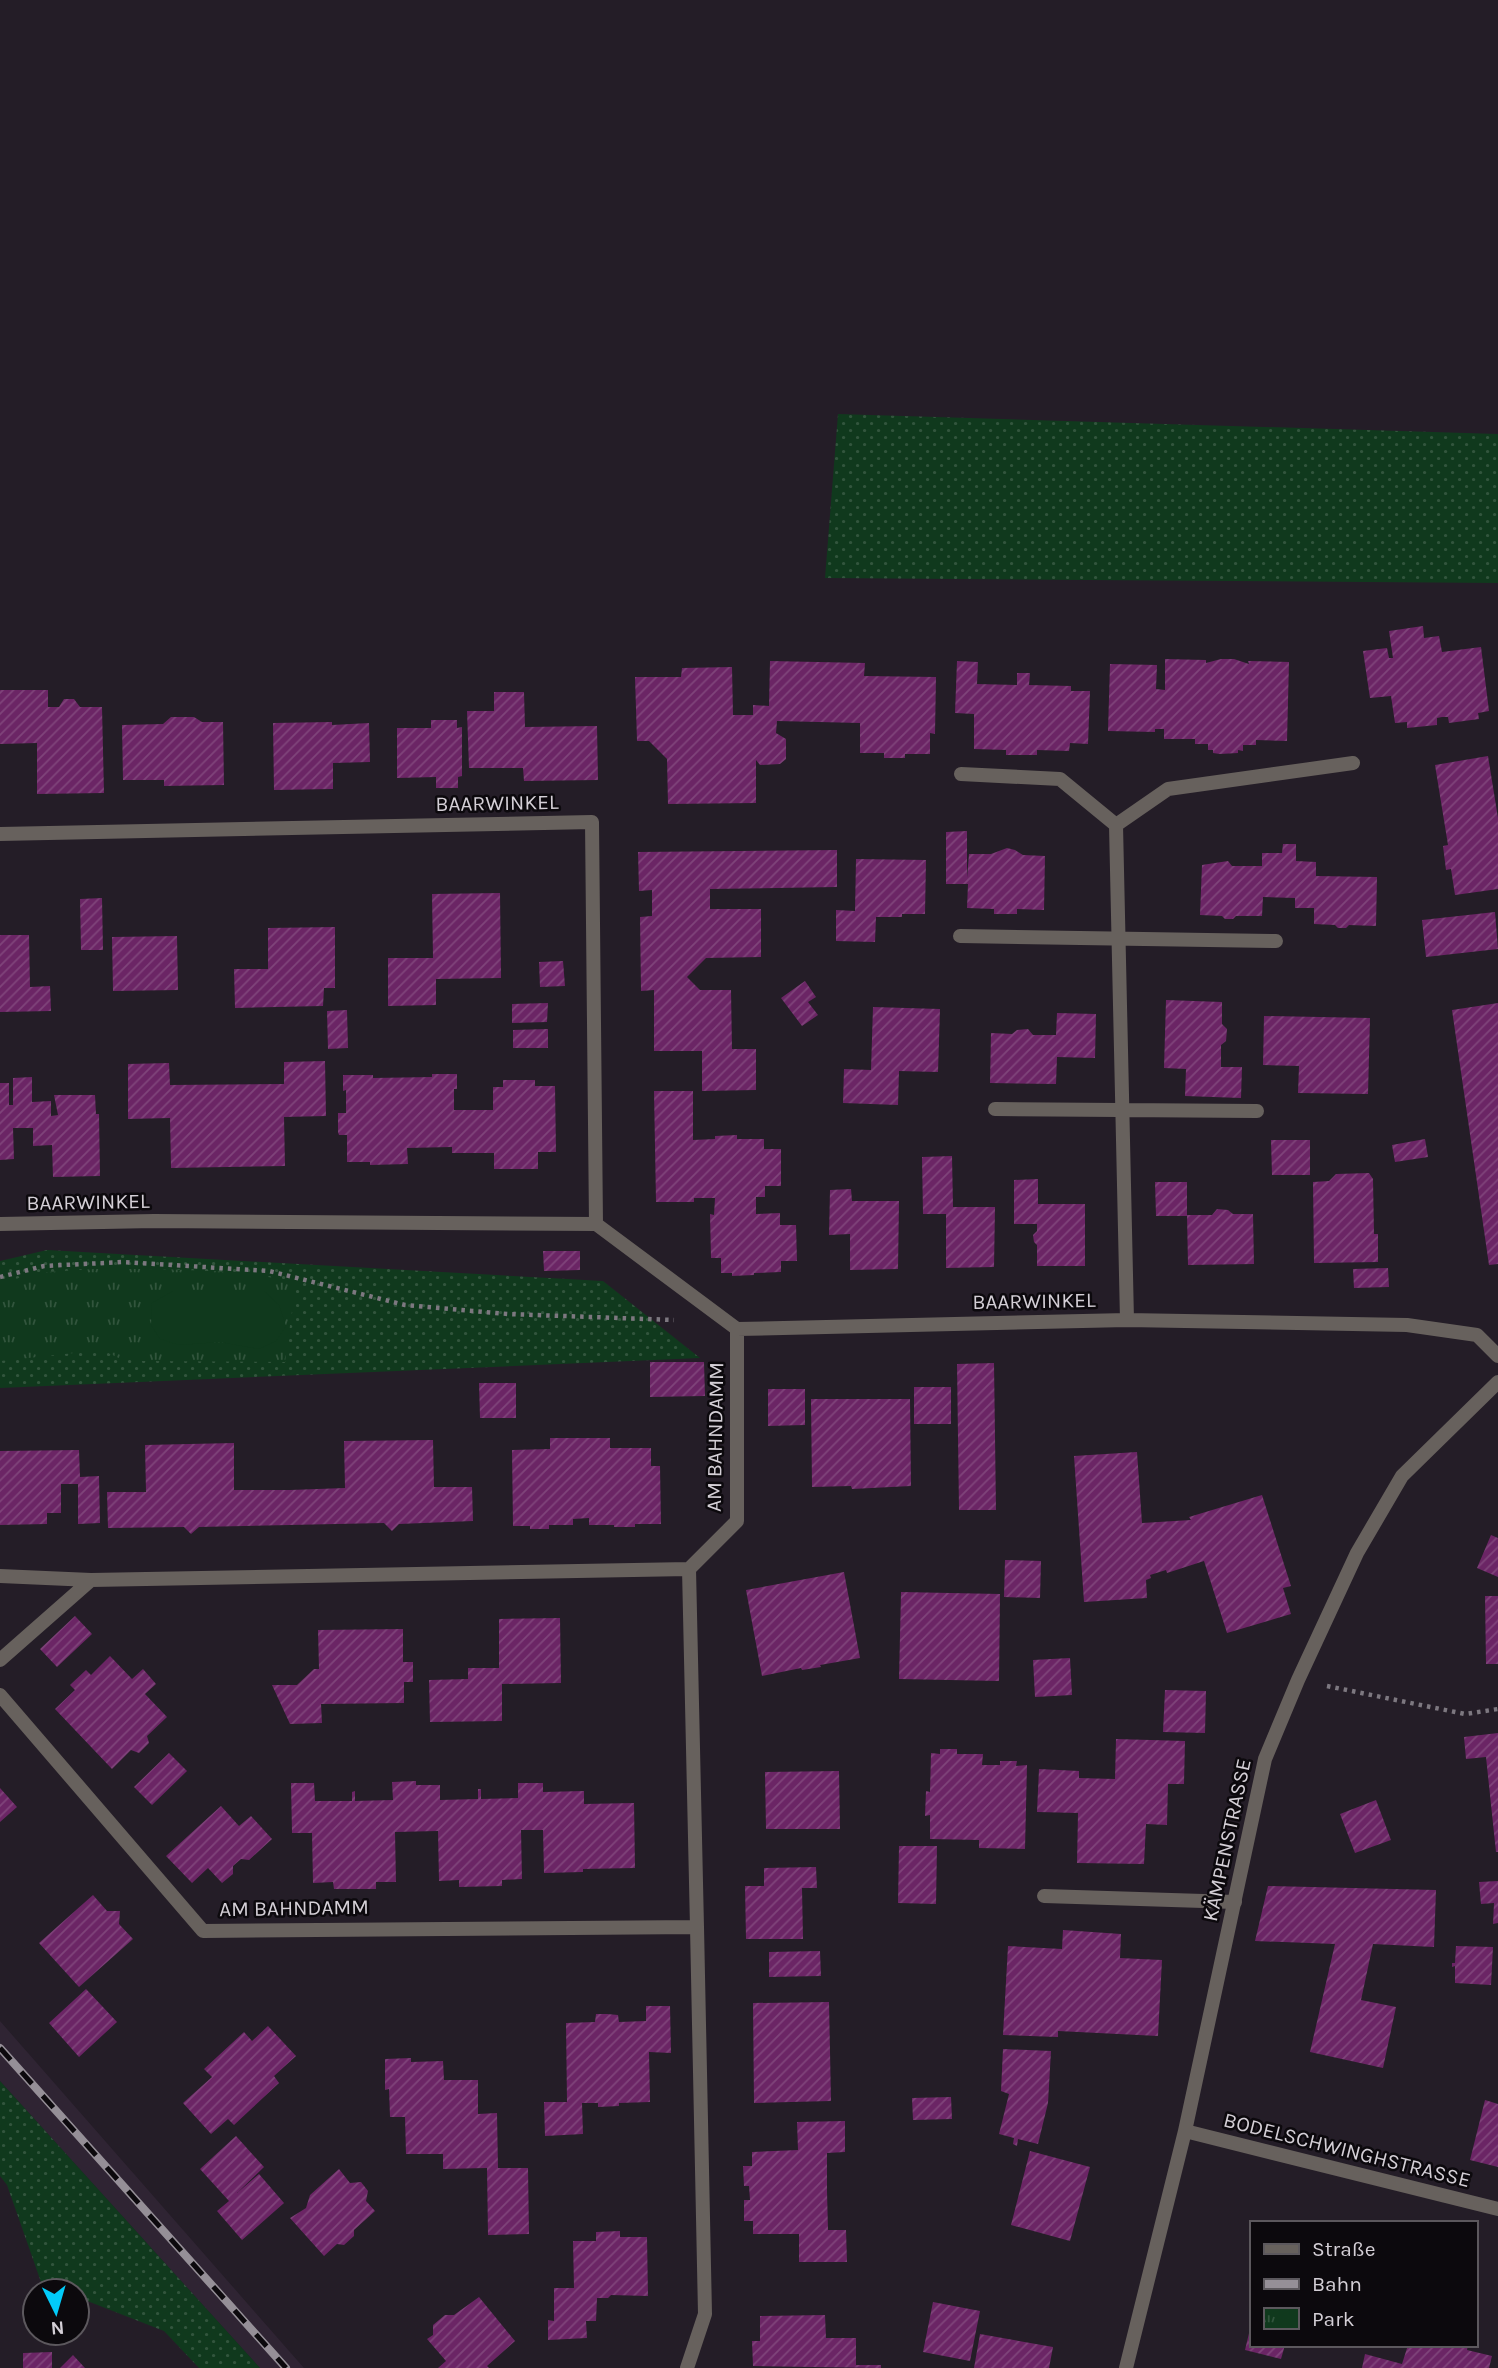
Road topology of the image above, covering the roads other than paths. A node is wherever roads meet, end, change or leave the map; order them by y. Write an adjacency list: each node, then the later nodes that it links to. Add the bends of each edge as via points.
1 (1353, 762): 3 (street, via 1168,789)
2 (961, 774): 3 (street, via 1060,779)
3 (1116, 825): 6 (street)
4 (0, 834): 12 (street, BAARWINKEL, via 592,822)
5 (960, 936): 6 (street)
6 (1119, 937): 7 (street); 9 (street)
7 (1276, 941)
8 (995, 1109): 9 (street)
9 (1123, 1109): 10 (street); 13 (street)
10 (1257, 1111)
11 (0, 1224): 12 (street, BAARWINKEL)
12 (596, 1224): 14 (street)
13 (1127, 1320): 14 (street, BAARWINKEL); 15 (street, BAARWINKEL, via 1407,1325 1477,1335)
14 (737, 1329): 17 (street, AM BAHNDAMM, via 737,1521)
15 (1498, 1356)
16 (1498, 1382): 23 (street, KÄMPENSTRASSE, via 1402,1476 1357,1553 1265,1759)
17 (689, 1569): 19 (street); 24 (street)
18 (0, 1576): 19 (street)
19 (91, 1580): 20 (street)
20 (0, 1660)
21 (0, 1695): 24 (street, AM BAHNDAMM, via 203,1931)
22 (1044, 1896): 23 (street)
23 (1234, 1902): 25 (street, KÄMPENSTRASSE)
24 (697, 1927): 27 (street, via 705,2314)
25 (1185, 2131): 26 (street, BODELSCHWINGHSTRASSE); 28 (street, KÄMPENSTRASSE)
26 (1498, 2209)
27 (687, 2368)
28 (1126, 2368)

